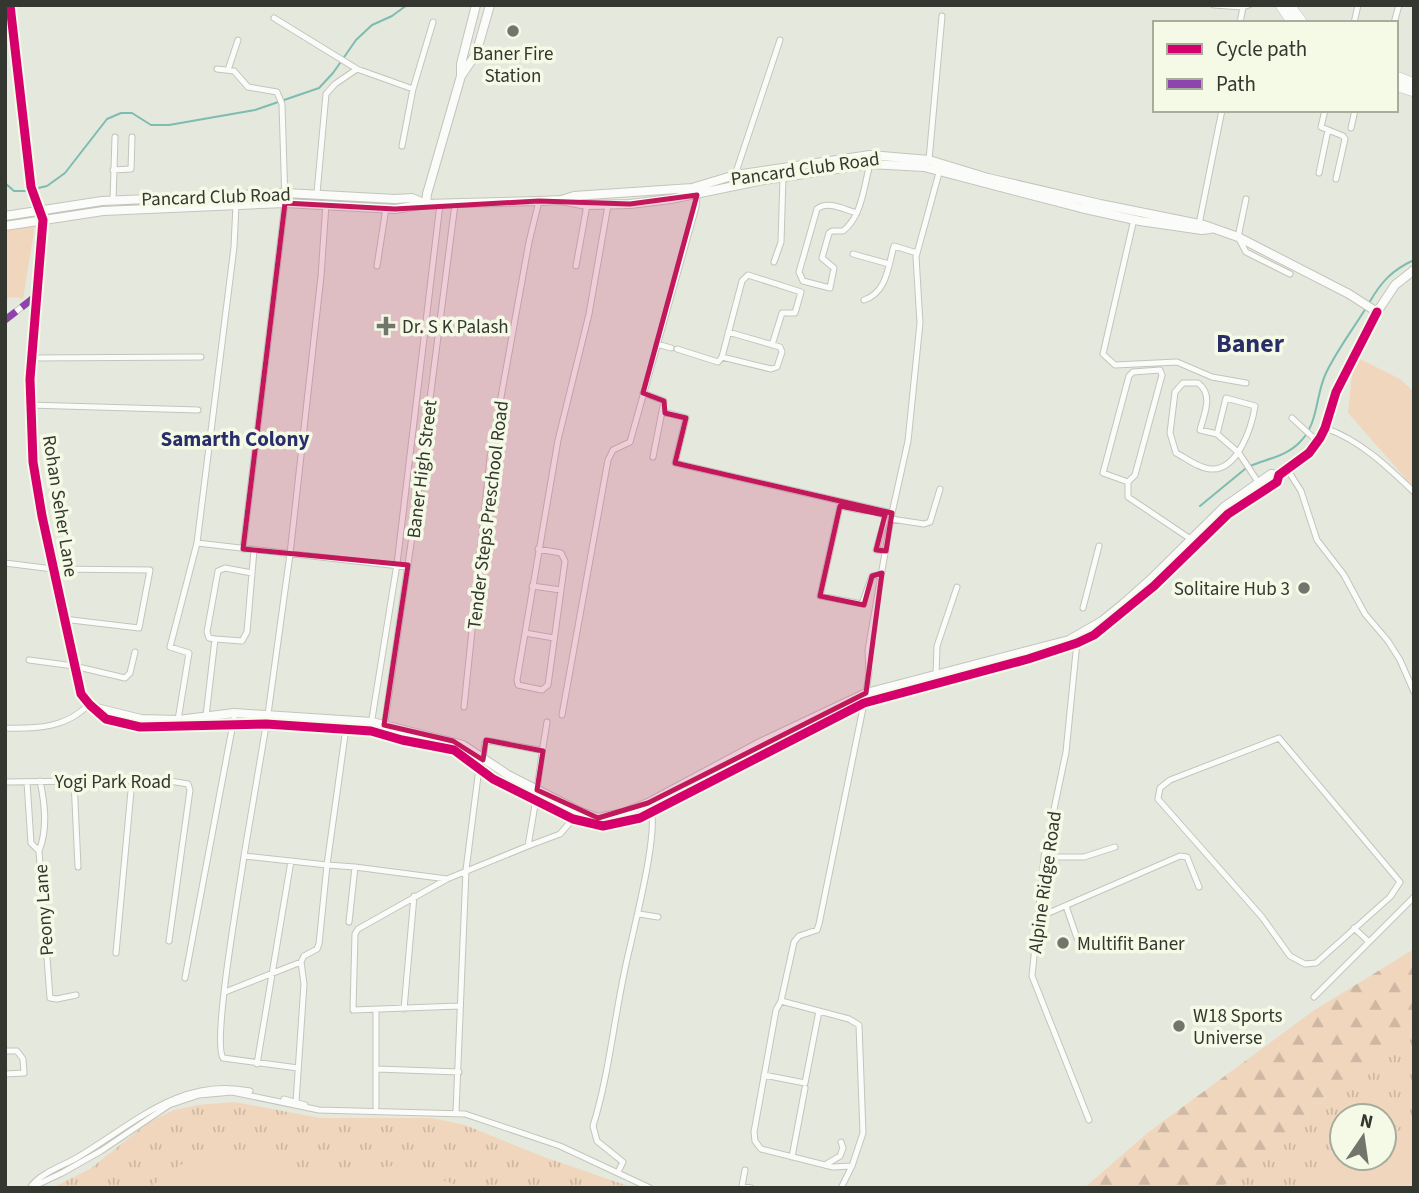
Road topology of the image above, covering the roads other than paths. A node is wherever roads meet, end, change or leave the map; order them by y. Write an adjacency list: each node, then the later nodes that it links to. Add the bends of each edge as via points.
1 (10, 5): 52 (street, Rohan Seher Lane, via 32,190)
2 (477, 5): 18 (street)
3 (490, 5): 18 (street, via 476,54)
4 (1214, 5): 7 (street)
5 (1280, 5): 10 (main road)
6 (1290, 5): 11 (main road)
7 (1246, 6)
8 (942, 16): 28 (street)
9 (274, 18): 16 (street)
10 (1291, 21)
11 (1302, 21)
12 (433, 22): 19 (street)
13 (238, 40): 17 (street)
14 (780, 40): 33 (street)
15 (217, 69): 17 (street)
16 (357, 69): 19 (street); 38 (street, via 327,94)
17 (228, 70): 37 (street, via 239,74 248,87 277,92)
18 (461, 76): 45 (street)
19 (414, 89): 27 (street)
20 (1222, 112): 57 (street)
21 (1325, 112): 24 (street, via 1321,127)
22 (1355, 112): 23 (street)
23 (1351, 128)
24 (1328, 130): 32 (street); 35 (street, via 1345,139)
25 (115, 137): 31 (street)
26 (132, 137): 31 (street, via 131,169)
27 (402, 146)
28 (929, 160): 30 (street, Pancard Club Road); 33 (street, Pancard Club Road, via 870,155)
29 (870, 164): 30 (street, Pancard Club Road); 34 (street, Pancard Club Road); 53 (street)
30 (940, 167): 55 (street, Pancard Club Road, via 1052,201); 57 (street, Pancard Club Road); 61 (street)
31 (113, 170): 40 (street)
32 (1319, 173)
33 (735, 175): 36 (street, Pancard Club Road)
34 (783, 177): 36 (street, Pancard Club Road); 63 (street, via 781,242)
35 (1336, 179)
36 (694, 191): 41 (street, Pancard Club Road); 50 (street, Pancard Club Road, via 671,200); 74 (street, via 696,207)
37 (286, 193): 38 (street, Pancard Club Road); 40 (street, Pancard Club Road); 43 (street)
38 (317, 193): 45 (street, Pancard Club Road, via 412,198)
39 (1246, 199): 60 (street)
40 (113, 200): 52 (street, Pancard Club Road)
41 (561, 200): 42 (street, Pancard Club Road); 49 (street, Pancard Club Road)
42 (539, 201): 47 (street, Pancard Club Road); 129 (street, Tender Steps Preschool Road, via 490,458)
43 (285, 203): 44 (street, Pancard Club Road); 48 (street, Pancard Club Road); 101 (street)
44 (326, 204): 51 (street, Pancard Club Road); 105 (street)
45 (426, 204): 46 (street, Pancard Club Road); 51 (street, Pancard Club Road)
46 (440, 204): 47 (street, Pancard Club Road); 76 (street, Baner High Street)
47 (455, 204): 77 (street, Baner High Street)
48 (236, 205): 56 (street, Pancard Club Road, via 103,211); 99 (street)
49 (587, 205): 50 (street, Pancard Club Road); 66 (street)
50 (608, 205): 102 (street)
51 (386, 208): 65 (street)
52 (41, 210): 54 (street, Pancard Club Road); 56 (street, Rohan Seher Lane)
53 (857, 213): 53 (street, via 844,231 829,233 822,258 834,268 830,288 803,281 799,272 817,209 828,205)
54 (5, 216)
55 (1134, 219): 59 (street, Pancard Club Road); 81 (street, via 1103,354 1115,365 1177,362 1212,377)
56 (43, 220): 58 (street, Pancard Club Road); 69 (street, Rohan Seher Lane)
57 (1199, 224): 59 (street, Pancard Club Road)
58 (5, 226)
59 (1210, 229): 60 (street, Pancard Club Road)
60 (1238, 237): 68 (street, via 1252,257); 71 (street, Pancard Club Road)
61 (917, 253): 64 (street, via 894,245); 97 (street, via 920,323 908,441)
62 (853, 254): 64 (street)
63 (774, 262)
64 (889, 264): 70 (street, via 878,294)
65 (377, 266)
66 (576, 266)
67 (1414, 270): 71 (street)
68 (1290, 274)
69 (36, 296): 72 (street); 80 (street, Rohan Seher Lane)
70 (864, 300)
71 (1375, 311): 87 (street, via 1336,391)
72 (5, 320)
73 (728, 332): 75 (street); 75 (street, via 744,277 798,290 797,310 782,313); 79 (street)
74 (657, 344): 79 (street, via 718,362); 82 (street)
75 (772, 345): 79 (street, via 782,350 775,369)
76 (421, 349): 77 (street); 107 (street, Baner High Street)
77 (436, 351): 108 (street, Baner High Street)
78 (201, 357): 80 (street)
79 (722, 357)
80 (31, 358): 83 (street, Rohan Seher Lane)
81 (1246, 383)
82 (643, 393): 85 (street, via 664,401); 132 (street, via 629,442 612,450 608,460)
83 (29, 405): 84 (street); 109 (street, Rohan Seher Lane, via 33,467)
84 (198, 410)
85 (663, 412): 91 (street); 97 (street, via 686,418 675,463)
86 (1292, 418): 89 (street)
87 (1325, 428): 89 (street); 96 (street, via 1353,441)
88 (1217, 434): 90 (street); 90 (street, via 1226,398 1255,405); 90 (street, via 1200,430 1207,401 1204,388 1198,383 1178,386 1170,433 1176,453 1215,470)
89 (1314, 438): 92 (street, via 1309,453)
90 (1239, 453): 94 (street)
91 (653, 457)
92 (1283, 472): 94 (street); 98 (street, via 1277,482); 125 (street, via 1301,491 1317,541 1388,641)
93 (1128, 482): 93 (street, via 1135,475 1160,370 1129,376 1103,473); 98 (street, via 1128,497 1134,503)
94 (1258, 482): 98 (street, via 1224,507)
95 (940, 489): 97 (street, via 930,522)
96 (1414, 492)
97 (892, 516): 104 (street)
98 (1194, 542): 120 (street)
99 (197, 543): 101 (street); 134 (street, via 170,647 189,653)
100 (1099, 546): 115 (street)
101 (243, 549): 103 (street)
102 (538, 549): 112 (street); 114 (street, via 564,556)
103 (254, 550): 105 (street); 110 (street)
104 (886, 551): 111 (street); 111 (street, via 876,550 884,515 840,506 820,596 862,604 872,576)
105 (290, 554): 107 (street); 131 (street)
106 (5, 564): 109 (street)
107 (397, 565): 108 (street); 139 (street, Baner High Street)
108 (408, 566): 138 (street, Baner High Street)
109 (53, 569): 116 (street, Rohan Seher Lane); 116 (street, via 150,570 139,628)
110 (252, 573): 119 (street, via 245,639); 119 (street, via 218,571 206,632)
111 (881, 575): 126 (street)
112 (532, 586): 114 (street); 117 (street)
113 (957, 587): 124 (street, via 938,640)
114 (561, 590): 118 (street)
115 (1083, 608)
116 (63, 619): 123 (street, Rohan Seher Lane)
117 (525, 633): 118 (street); 118 (street, via 517,680 522,687 546,688)
118 (554, 638)
119 (215, 639): 133 (street)
120 (1077, 639): 124 (street); 159 (street, Alpine Ridge Road, via 1066,752)
121 (135, 652): 123 (street, via 125,678)
122 (29, 660): 123 (street)
123 (74, 666): 128 (street, Rohan Seher Lane, via 81,694)
124 (936, 678): 126 (street); 127 (street)
125 (1414, 692)
126 (866, 693): 127 (street); 152 (street)
127 (863, 703): 153 (street); 185 (street, via 819,924 817,930 794,942)
128 (91, 705): 134 (street, via 141,719); 136 (street, via 106,719 140,727); 140 (street, via 52,725)
129 (464, 707)
130 (235, 713): 131 (street); 133 (street); 136 (street)
131 (268, 714): 137 (street); 139 (street)
132 (562, 715)
133 (206, 716): 134 (street)
134 (177, 720)
135 (547, 722): 144 (street)
136 (233, 724): 137 (street); 181 (street)
137 (266, 724): 141 (street); 158 (street)
138 (384, 725): 139 (street); 142 (street, Baner High Street); 143 (street)
139 (371, 726): 141 (street); 142 (street)
140 (5, 728)
141 (346, 729): 161 (street)
142 (383, 734): 143 (street)
143 (435, 742): 145 (street, via 463,745)
144 (542, 754): 145 (street, via 490,741 485,743); 151 (street)
145 (481, 764): 151 (street); 164 (street)
146 (74, 780): 147 (street, Yogi Park Road); 148 (street, Yogi Park Road); 162 (street)
147 (132, 780): 176 (street, Yogi Park Road, via 186,782 190,786); 178 (street)
148 (40, 781): 150 (street, Yogi Park Road); 157 (street, Peony Lane, via 45,818)
149 (5, 782): 150 (street, Yogi Park Road)
150 (27, 782): 157 (street, via 31,843)
151 (537, 795): 152 (street, via 598,818); 154 (street); 155 (street)
152 (648, 803): 153 (street)
153 (652, 813): 154 (street, via 603,826); 170 (street)
154 (573, 819): 155 (street, via 560,834)
155 (528, 846): 164 (street)
156 (1115, 847): 159 (street, via 1084,857)
157 (39, 850): 183 (street, Peony Lane, via 50,998)
158 (244, 856): 160 (street); 182 (street)
159 (1044, 857): 172 (street, Alpine Ridge Road)
160 (291, 861): 161 (street); 180 (street)
161 (327, 865): 163 (street); 179 (street, via 319,944)
162 (78, 867)
163 (355, 867): 165 (street); 173 (street)
164 (466, 870): 165 (street); 186 (street)
165 (447, 879): 167 (street)
166 (1199, 887): 169 (street, via 1188,857 1180,856)
167 (414, 896): 187 (street); 188 (street, via 355,934 353,1010)
168 (1414, 897): 177 (street)
169 (1066, 906): 172 (street); 175 (street)
170 (639, 914): 171 (street); 207 (street, via 593,1126 597,1141 623,1162)
171 (658, 917)
172 (1037, 918): 201 (street, Alpine Ridge Road, via 1032,976)
173 (349, 922)
174 (1354, 929): 174 (street, via 1400,882 1279,738 1170,780 1160,788 1158,799 1262,917 1290,956 1305,964 1317,963); 177 (street)
175 (1077, 938)
176 (169, 941)
177 (1369, 942): 184 (street)
178 (116, 953)
179 (301, 962): 180 (street); 192 (street, via 304,984)
180 (272, 974): 182 (street); 191 (street)
181 (185, 978)
182 (225, 992): 191 (street, via 219,1052 223,1058)
183 (76, 995)
184 (1314, 997)
185 (781, 1001): 189 (street); 196 (street)
186 (459, 1006): 187 (street); 194 (street)
187 (404, 1009): 188 (street)
188 (376, 1010): 193 (street)
189 (819, 1011): 196 (street, via 805,1083); 205 (street, via 859,1025 863,1133)
190 (5, 1051): 195 (street, via 17,1051 23,1059 23,1073)
191 (257, 1064): 192 (street)
192 (298, 1068): 198 (street)
193 (376, 1069): 194 (street); 199 (street)
194 (459, 1072): 200 (street)
195 (5, 1074)
196 (764, 1075): 203 (street, via 755,1141 761,1149)
197 (805, 1087): 203 (street)
198 (296, 1102): 199 (street); 209 (street, via 224,1088 184,1094 36,1180)
199 (376, 1107): 200 (street)
200 (454, 1112): 207 (street, via 539,1138); 209 (street, via 320,1110 232,1092 199,1095 160,1109 100,1151)
201 (1089, 1120)
202 (841, 1142): 204 (street, via 840,1156)
203 (792, 1157): 204 (street)
204 (825, 1165): 205 (street)
205 (852, 1166): 212 (street)
206 (745, 1170): 208 (street)
207 (618, 1172): 210 (street)
208 (742, 1187): 211 (street)
209 (30, 1188)
210 (650, 1188)
211 (751, 1188)
212 (841, 1188)

